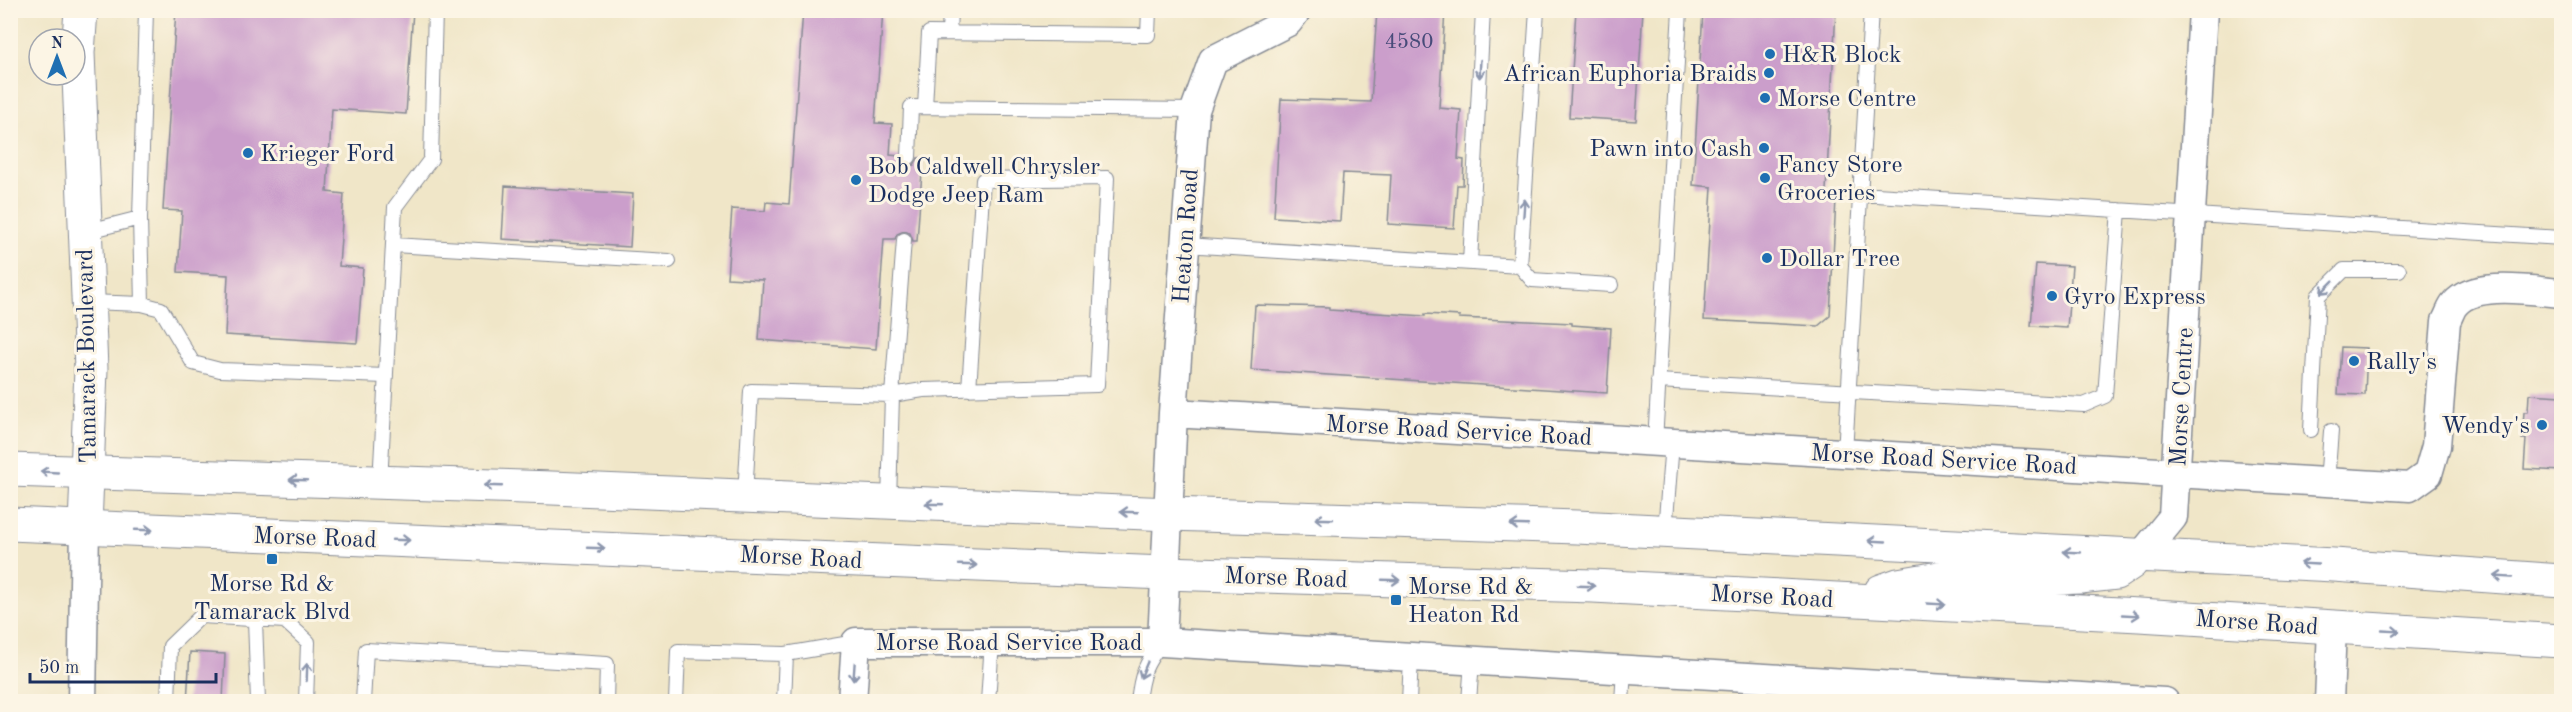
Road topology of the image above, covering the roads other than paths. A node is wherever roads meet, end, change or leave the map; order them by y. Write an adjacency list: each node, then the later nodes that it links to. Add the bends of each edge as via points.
1 (81, 10): 20 (main road, Tamarack Boulevard, via 78,53)
2 (146, 10): 19 (lane)
3 (435, 10): 23 (lane, via 431,159 395,207)
4 (950, 10): 12 (lane)
5 (1149, 10): 12 (lane, via 1148,35)
6 (1297, 10): 14 (street, Heaton Road, via 1288,22 1213,60)
7 (1483, 10): 26 (lane, one-way to 26)
8 (1537, 10): 27 (lane, one-way to 8)
9 (1680, 10): 34 (lane)
10 (1871, 10): 16 (lane)
11 (2203, 10): 18 (street, Morse Centre)
12 (949, 33): 13 (lane, via 928,33)
13 (925, 107): 14 (lane); 15 (lane, via 911,107)
14 (1194, 110): 24 (street, Heaton Road)
15 (909, 157)
16 (1860, 194): 17 (lane); 36 (lane)
17 (2119, 210): 18 (lane); 36 (lane, via 2105,396 2084,405)
18 (2191, 214): 21 (lane); 44 (street, Morse Centre)
19 (140, 218): 20 (lane); 32 (lane)
20 (84, 232): 31 (main road, Tamarack Boulevard)
21 (2562, 238)
22 (904, 240): 37 (lane)
23 (393, 245): 25 (lane); 33 (lane)
24 (1185, 245): 26 (lane); 38 (street, Heaton Road)
25 (669, 261)
26 (1470, 263): 27 (lane)
27 (1520, 266): 29 (lane, via 1532,280)
28 (2399, 270): 39 (lane, one-way to 39, via 2344,270 2318,296)
29 (1611, 285)
30 (2562, 293): 46 (street, Morse Road Service Road, via 2492,289 2472,293 2455,303 2446,321 2436,446 2428,474 2410,487)
31 (87, 302): 32 (lane); 45 (main road, Tamarack Boulevard, via 91,369)
32 (142, 304): 33 (lane, via 161,309 193,363 220,370)
33 (386, 376): 47 (lane)
34 (1658, 381): 36 (lane); 41 (lane)
35 (969, 389): 35 (lane, via 1097,385 1107,178 982,180); 37 (lane)
36 (1848, 392): 42 (lane)
37 (892, 395): 48 (lane, via 751,391); 49 (lane)
38 (1173, 413): 41 (street, Morse Road Service Road); 50 (street, Heaton Road)
39 (2311, 430)
40 (2331, 431): 46 (lane)
41 (1664, 442): 42 (street, Morse Road Service Road); 53 (lane)
42 (1845, 453): 44 (street, Morse Road Service Road)
43 (10, 470): 45 (main road, one-way to 43)
44 (2176, 473): 46 (street, Morse Road Service Road); 54 (street, Morse Centre, via 2173,518)
45 (88, 474): 47 (main road, one-way to 45); 52 (main road, Tamarack Boulevard)
46 (2327, 482)
47 (380, 483): 48 (main road, one-way to 47)
48 (745, 496): 49 (main road)
49 (889, 502): 50 (main road, one-way to 49)
50 (1170, 514): 53 (main road, one-way to 50); 55 (street, Morse Road Service Road)
51 (10, 524): 52 (main road, Morse Road)
52 (85, 527): 55 (main road, Morse Road, one-way to 55); 70 (street, Tamarack Boulevard)
53 (1665, 531): 54 (main road, one-way to 53)
54 (2140, 556): 56 (main road, one-way to 54); 57 (main road, via 2116,573 2010,580 1939,578 1898,585)
55 (1164, 573): 57 (main road, Morse Road, one-way to 57, via 1593,586); 63 (street, Morse Road Service Road)
56 (2562, 581)
57 (1857, 600): 59 (main road, Morse Road, one-way to 59)
58 (255, 620): 71 (lane, via 201,616 170,646); 72 (lane); 73 (lane, one-way to 58, via 308,642 285,621)
59 (2332, 627): 61 (main road, Morse Road, one-way to 61); 85 (street)
60 (992, 641): 62 (street, Morse Road Service Road); 63 (street, Morse Road Service Road); 79 (lane)
61 (2562, 641)
62 (856, 642): 64 (lane); 78 (street, one-way to 78)
63 (1162, 642): 65 (street, Morse Road Service Road); 80 (lane, one-way to 80, via 1140,675)
64 (786, 654): 76 (lane, via 678,651); 77 (lane)
65 (1411, 657): 66 (street, Morse Road Service Road); 81 (lane)
66 (1472, 661): 67 (street, Morse Road Service Road); 82 (lane)
67 (1624, 670): 68 (street, Morse Road Service Road); 83 (lane)
68 (1924, 694): 69 (street, Morse Road Service Road)
69 (2056, 698): 84 (street, Morse Road Service Road)
70 (81, 702)
71 (168, 702)
72 (258, 702)
73 (306, 702)
74 (363, 702): 75 (lane, via 366,650 607,664)
75 (606, 702)
76 (676, 702)
77 (784, 702)
78 (852, 702)
79 (988, 702)
80 (1138, 702)
81 (1408, 702)
82 (1469, 702)
83 (1622, 702)
84 (2165, 702)
85 (2329, 702)

